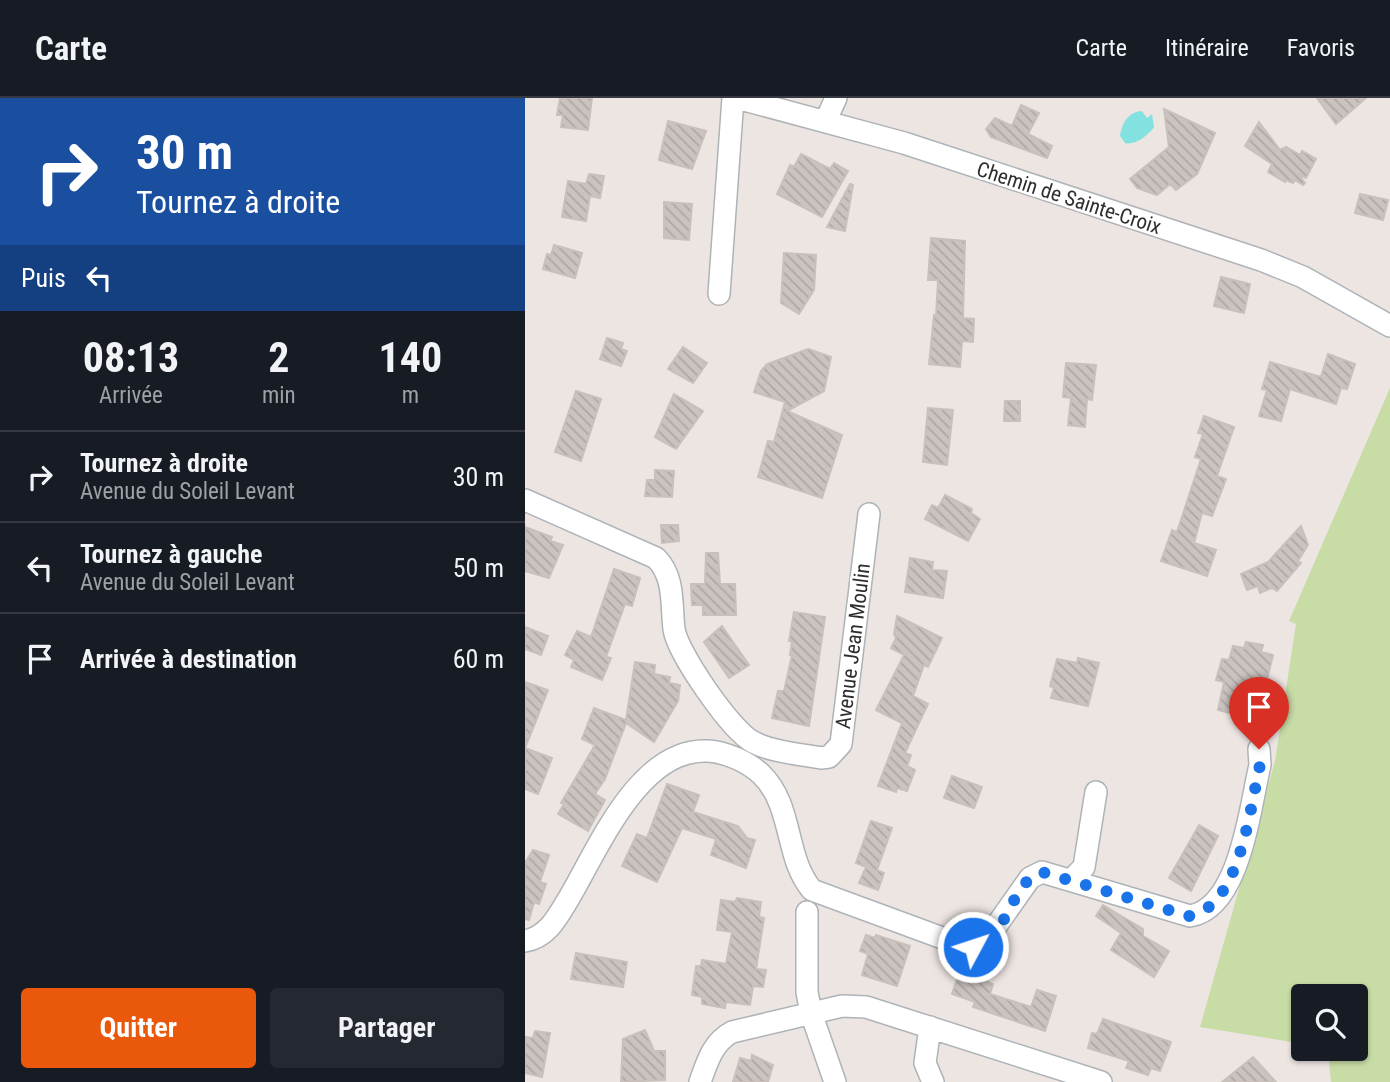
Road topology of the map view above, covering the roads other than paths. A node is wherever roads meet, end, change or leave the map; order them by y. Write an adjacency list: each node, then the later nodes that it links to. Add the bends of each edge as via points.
1 (735, 98): 3 (street, Chemin de Sainte-Croix); 4 (street)
2 (836, 98): 3 (street)
3 (826, 120): 5 (street, Chemin de Sainte-Croix, via 1261,260 1303,277)
4 (719, 294)
5 (1390, 326)
6 (525, 500): 7 (street, Avenue Jean Moulin, via 656,558 671,588 679,646 730,721 753,742 821,758 829,757 841,744)
7 (869, 514)
8 (1259, 749): 10 (street, via 1260,765 1236,866 1222,894 1201,914 1189,916)
9 (1096, 792): 10 (street, via 1084,867)
10 (1071, 880): 12 (street, via 1035,874 982,946 956,943 812,890 802,874 775,791 741,760 696,750 679,754 651,772 628,800 555,920 538,937)
11 (807, 912): 13 (street)
12 (525, 941)
13 (811, 1013): 14 (street, via 842,1006 866,1007); 15 (street, via 721,1038); 16 (street)
14 (930, 1027): 17 (street, via 925,1063); 18 (street)
15 (700, 1082)
16 (835, 1082)
17 (933, 1082)
18 (1101, 1082)

